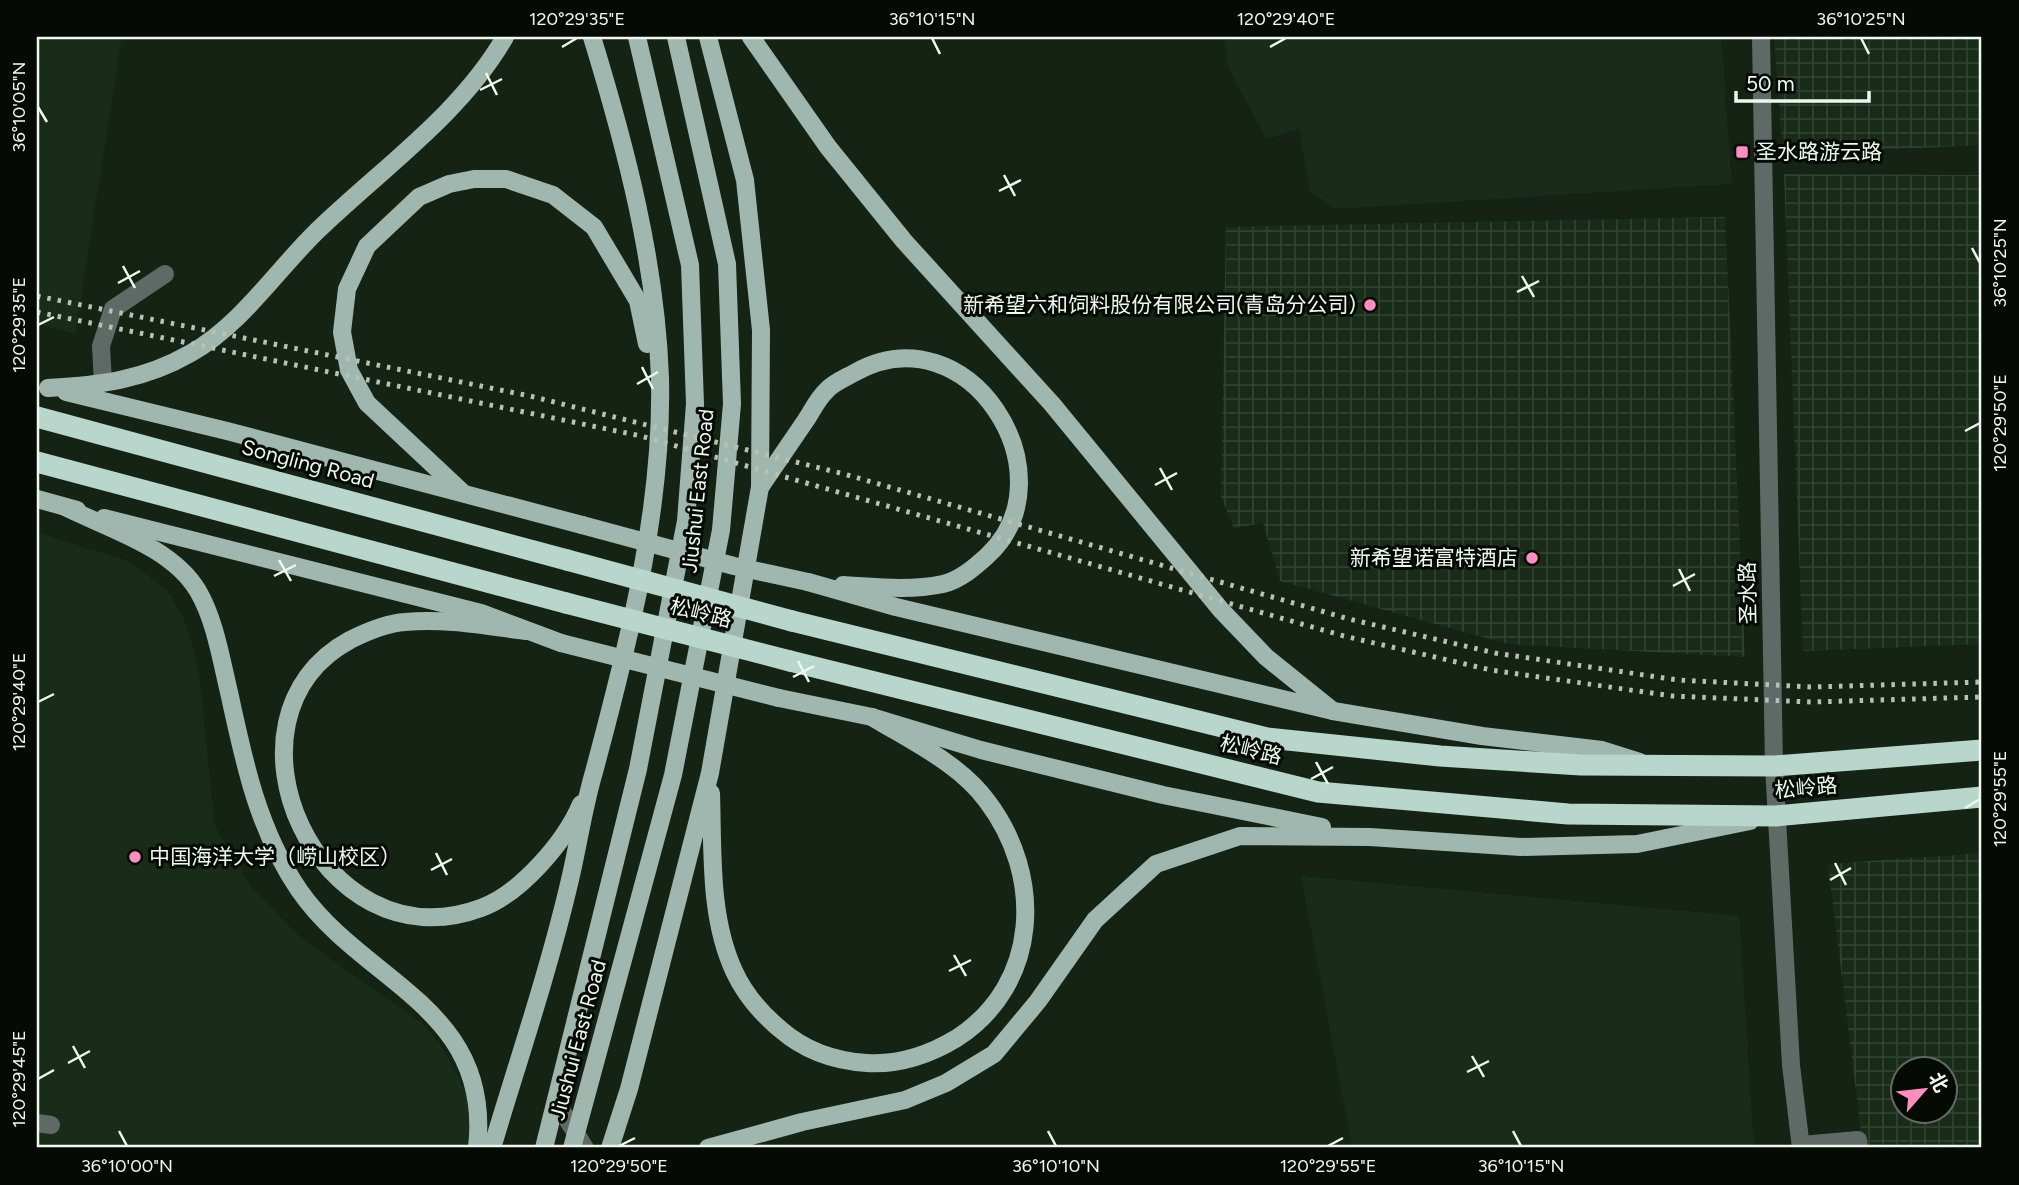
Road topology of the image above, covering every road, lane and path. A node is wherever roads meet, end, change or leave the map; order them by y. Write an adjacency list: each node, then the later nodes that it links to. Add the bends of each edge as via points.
1 (505, 37): 9 (main road, via 490,63 454,103 317,231 219,334 192,353 141,377)
2 (592, 37): 11 (main road, via 650,264)
3 (637, 37): 31 (main road, Jiushui East Road, via 690,265 695,404 686,521 638,769)
4 (676, 37): 32 (main road, Jiushui East Road, via 727,264 732,404 722,530 673,775)
5 (708, 37): 14 (main road, via 745,180 761,330)
6 (751, 37): 21 (main road, via 828,147 904,241 1052,404 1221,610 1266,657)
7 (1761, 37): 25 (street, 圣水路)
8 (165, 274): 9 (street, via 113,309 101,346)
9 (103, 383): 10 (main road)
10 (42, 386): 15 (main road)
11 (660, 405): 15 (main road, via 638,301 594,227 553,195 506,179 449,184 419,197 367,246 347,289 342,332 348,370 367,403); 27 (main road, via 656,488 612,711)
12 (37, 417): 18 (highway, Songling Road)
13 (37, 463): 29 (highway, 松岭路, bridge, via 790,661 1318,792 1568,814)
14 (760, 487): 19 (main road, via 827,389 884,359 949,366 974,383 1004,422 1021,472 1011,522 999,544 973,569 946,583 903,589); 26 (main road)
15 (461, 492): 19 (main road, bridge)
16 (37, 499): 17 (main road)
17 (65, 507): 20 (main road, via 481,613); 34 (main road, via 177,564 198,591 219,648 266,834 300,891 330,925 416,996 442,1024 460,1053 473,1088)
18 (567, 560): 24 (highway, 松岭路, bridge, via 792,621 1267,738 1440,756)
19 (808, 582): 21 (main road)
20 (526, 631): 22 (main road, bridge, via 779,698); 27 (main road, via 452,622 402,622 362,633 310,670 296,692 284,752 304,837 337,880 385,909 438,918 465,914 494,904 519,886 577,812)
21 (1334, 711): 24 (main road, via 1602,750)
22 (872, 717): 26 (main road, via 953,767 987,800 1014,844 1026,894 1023,944 1012,977 995,1004 972,1028 914,1059 887,1065 824,1056 792,1040 750,997 735,973 720,924 714,889); 30 (main road, via 1124,786)
23 (1982, 750): 25 (highway, 松岭路)
24 (1650, 765): 25 (highway, 松岭路)
25 (1774, 766): 29 (street, 圣水路)
26 (710, 773): 37 (main road)
27 (593, 774): 35 (main road, via 569,886)
28 (1982, 797): 29 (highway, 松岭路)
29 (1776, 816): 30 (main road, via 1637,844 1521,848); 33 (street, 圣水路, via 1791,1065)
30 (1370, 837): 38 (main road, via 1240,836 1156,864 1095,920 994,1054 946,1083 905,1100)
31 (557, 1103): 32 (street); 36 (main road, Jiushui East Road)
32 (578, 1143)
33 (1801, 1147): 39 (street, via 1858,1140)
34 (477, 1148)
35 (492, 1148)
36 (544, 1148)
37 (610, 1148)
38 (708, 1148)
39 (1858, 1148)

